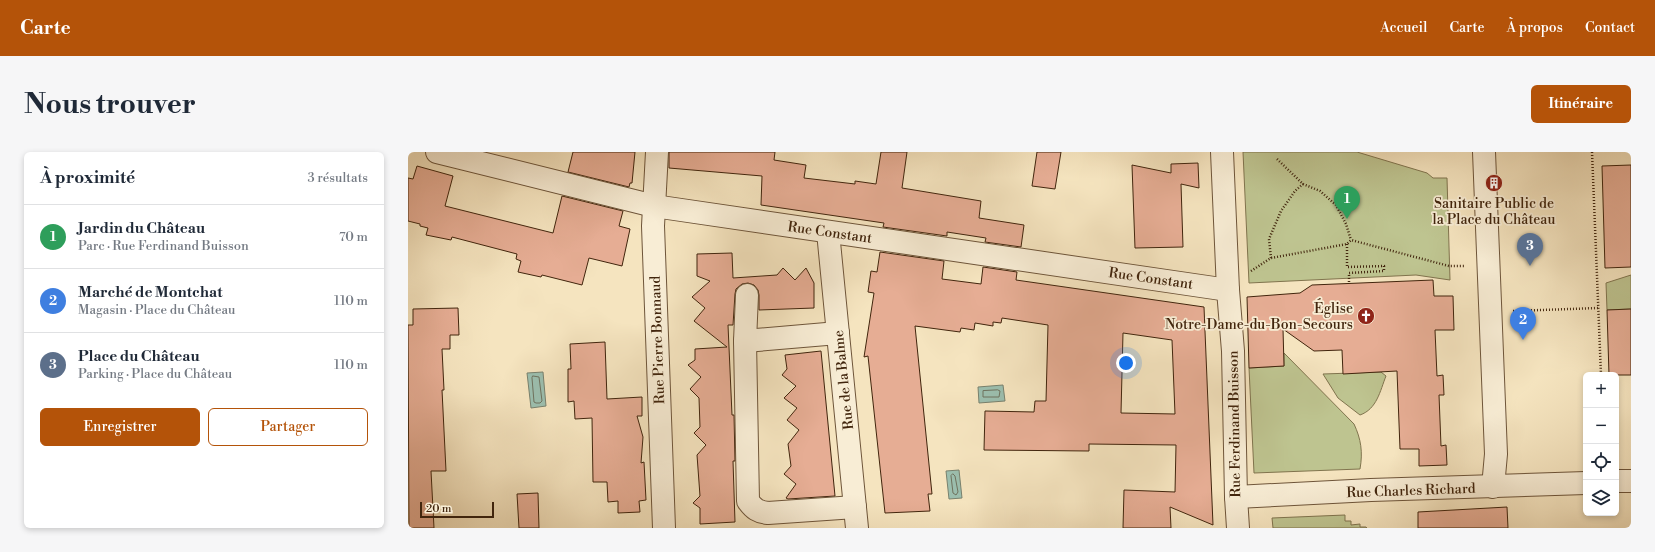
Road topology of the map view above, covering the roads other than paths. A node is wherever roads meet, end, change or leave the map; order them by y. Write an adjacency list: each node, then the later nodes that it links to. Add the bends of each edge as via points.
1 (437, 152): 5 (street, Rue Constant)
2 (657, 152): 5 (street, Rue Pierre Bonnaud)
3 (1222, 152): 7 (street, Rue Ferdinand Buisson)
4 (1484, 152): 14 (street, via 1496,454)
5 (654, 206): 6 (street, Rue Constant); 17 (street, Rue Pierre Bonnaud)
6 (828, 232): 7 (street, Rue Constant); 9 (street, Rue de la Balme)
7 (1228, 290): 15 (street, Rue Ferdinand Buisson, via 1233,351)
8 (747, 295): 10 (street)
9 (838, 333): 10 (street); 16 (street, Rue de la Balme)
10 (745, 341): 16 (street, via 748,501 759,512)
11 (1631, 481): 12 (street)
12 (1619, 482)
13 (1583, 483): 14 (street, Rue Charles Richard)
14 (1493, 487): 15 (street, Rue Charles Richard)
15 (1236, 497): 18 (street, Rue Ferdinand Buisson)
16 (856, 518)
17 (664, 528)
18 (1238, 528)

